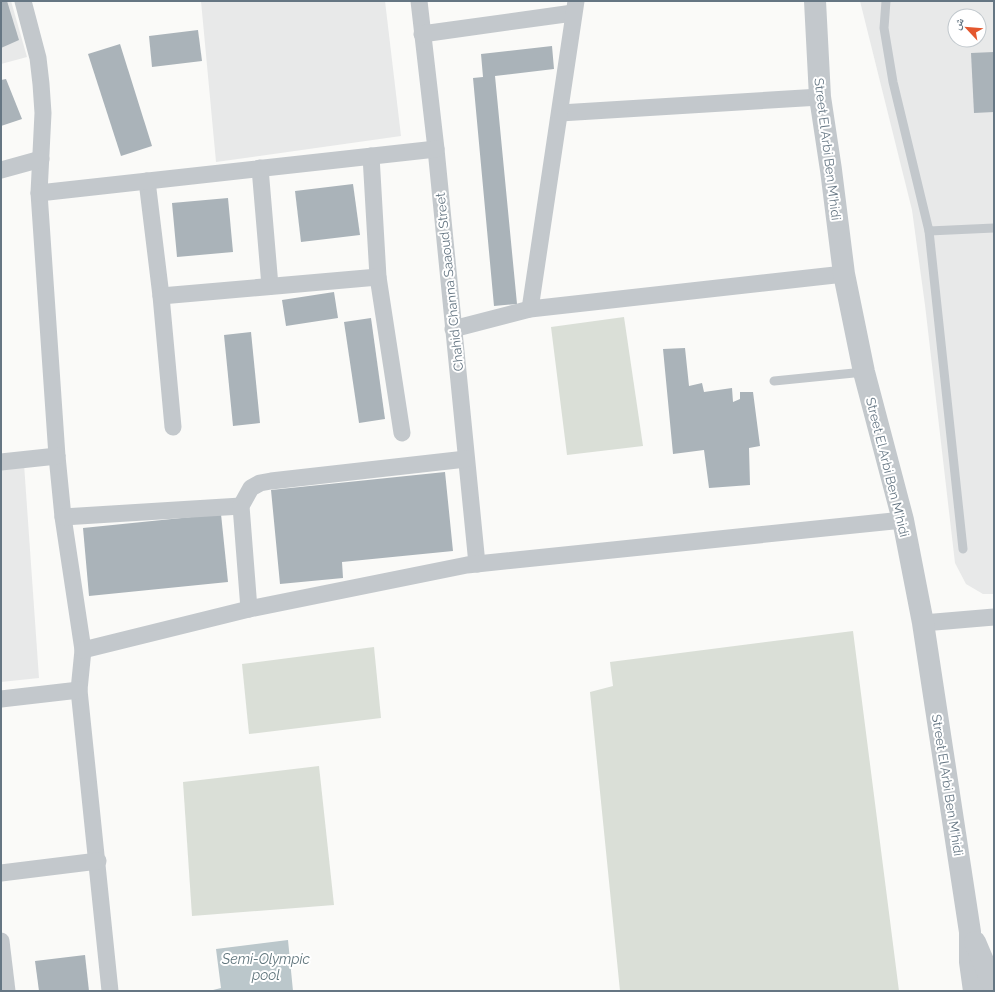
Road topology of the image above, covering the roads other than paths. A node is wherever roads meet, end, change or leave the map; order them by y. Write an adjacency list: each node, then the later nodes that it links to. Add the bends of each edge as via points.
1 (23, 1): 11 (street, via 38,58 43,113)
2 (419, 1): 6 (street, Chahid Channa Saaoud Street)
3 (814, 1): 7 (street, Street El Arbi Ben M'hidi)
4 (886, 1): 17 (lane, via 884,28 893,82)
5 (574, 7): 6 (street); 8 (street)
6 (422, 34): 9 (street, Chahid Channa Saaoud Street)
7 (820, 97): 8 (street); 18 (street, Street El Arbi Ben M'hidi)
8 (560, 113): 22 (street)
9 (436, 149): 10 (street); 23 (street, Chahid Channa Saaoud Street)
10 (371, 156): 12 (street); 19 (street)
11 (41, 159): 13 (street); 15 (street)
12 (260, 168): 14 (street); 20 (street)
13 (1, 170)
14 (147, 181): 15 (street); 21 (street)
15 (39, 193): 28 (street)
16 (994, 228): 17 (lane)
17 (929, 232): 34 (lane)
18 (844, 274): 22 (street); 24 (street, Street El Arbi Ben M'hidi)
19 (378, 277): 20 (street); 27 (street)
20 (270, 286): 21 (street)
21 (161, 296): 26 (street)
22 (530, 309): 23 (street)
23 (453, 329): 29 (street, Chahid Channa Saaoud Street)
24 (864, 372): 25 (lane); 33 (street, Street El Arbi Ben M'hidi)
25 (774, 381)
26 (173, 427)
27 (402, 433)
28 (57, 456): 30 (street); 32 (street)
29 (466, 459): 31 (street, via 260,483 251,488); 35 (street, Chahid Channa Saaoud Street)
30 (1, 462)
31 (241, 506): 32 (street); 36 (street)
32 (64, 517): 39 (street)
33 (903, 520): 35 (street); 38 (street, Street El Arbi Ben M'hidi)
34 (963, 549)
35 (477, 564): 36 (street)
36 (249, 608): 39 (street)
37 (994, 618): 38 (street)
38 (923, 623): 44 (street, Street El Arbi Ben M'hidi)
39 (83, 650): 40 (street)
40 (79, 690): 41 (street); 42 (street)
41 (1, 699)
42 (98, 860): 43 (street); 48 (street)
43 (1, 873)
44 (970, 932): 46 (street, Street El Arbi Ben M'hidi); 49 (street, Street El Arbi Ben M'hidi, via 970,962)
45 (1, 941): 47 (street)
46 (994, 987)
47 (7, 991)
48 (110, 991)
49 (974, 991)

